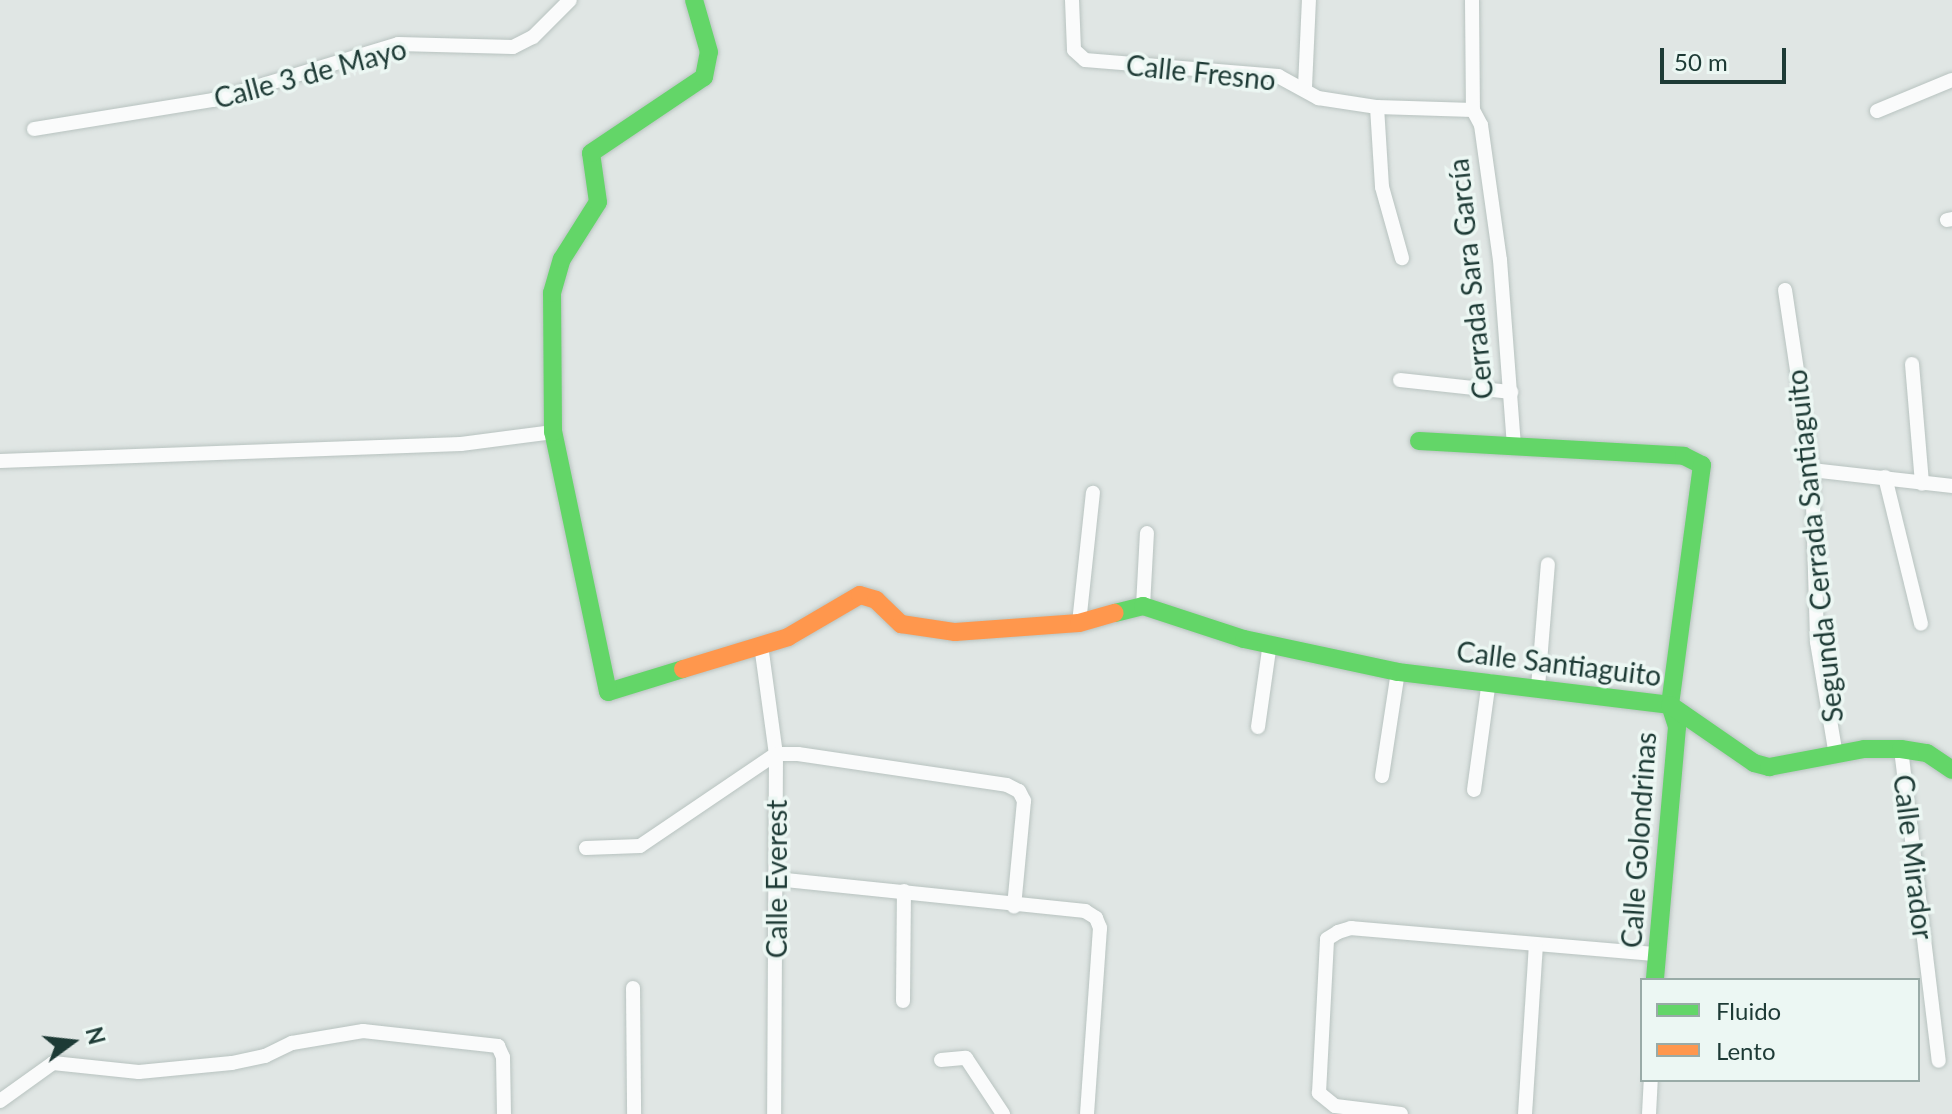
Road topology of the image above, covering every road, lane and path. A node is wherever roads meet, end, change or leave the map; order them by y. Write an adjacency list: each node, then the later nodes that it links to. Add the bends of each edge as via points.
1 (570, 0): 11 (street, Calle 3 de Mayo, via 533,37 513,47 398,44 213,100)
2 (694, 0): 17 (street, via 709,52 704,77 591,153 598,202 562,259 552,293)
3 (1072, 0): 7 (street, Calle Fresno, via 1074,50 1085,60 1278,76)
4 (1309, 0): 7 (street)
5 (1472, 0): 9 (street, Cerrada Sara García)
6 (1952, 80): 10 (street)
7 (1305, 87): 8 (street, Calle Fresno, via 1318,98)
8 (1377, 107): 9 (street, Calle Fresno); 12 (street, via 1382,187)
9 (1473, 110): 16 (street, Cerrada Sara García, via 1481,125 1500,260)
10 (1877, 111)
11 (34, 129)
12 (1402, 258)
13 (1785, 290): 22 (street, Segunda Cerrada Santiaguito)
14 (1912, 364): 24 (street)
15 (1400, 380): 16 (street)
16 (1511, 392): 19 (street, Cerrada Sara García)
17 (553, 432): 21 (street, via 461,444); 33 (street, via 608,692)
18 (1419, 441): 19 (street, Cerrada Sara García)
19 (1514, 445): 20 (street, Cerrada Sara García)
20 (1696, 458): 37 (street, Calle Golondrinas, via 1704,475)
21 (0, 461)
22 (1812, 470): 23 (street); 41 (street, Segunda Cerrada Santiaguito, via 1817,642)
23 (1885, 477): 24 (street); 31 (street)
24 (1922, 484): 25 (street)
25 (1952, 486)
26 (1093, 493): 30 (street)
27 (1147, 533): 29 (street)
28 (1548, 564): 36 (street)
29 (1143, 606): 30 (street); 32 (street, Calle Santiaguito)
30 (1079, 623): 33 (street, via 991,631 922,630 901,624 876,600 860,595 788,637)
31 (1921, 624)
32 (1270, 643): 34 (street, Calle Santiaguito); 38 (street)
33 (761, 645): 40 (street, Calle Everest)
34 (1398, 672): 35 (street, Calle Santiaguito); 43 (street)
35 (1489, 681): 36 (street, Calle Santiaguito); 44 (street)
36 (1538, 687): 37 (street, Calle Santiaguito)
37 (1670, 705): 41 (street, Calle Santiaguito, via 1754,763 1769,767); 50 (street, Calle Golondrinas, via 1677,727)
38 (1258, 727)
39 (1901, 749): 41 (street, Calle Santiaguito); 42 (street, Calle Santiaguito, via 1927,753); 55 (street, Calle Mirador)
40 (776, 754): 45 (street, via 640,846); 46 (street, Calle Everest); 48 (street, via 1007,785 1019,791 1024,801)
41 (1836, 755)
42 (1952, 770)
43 (1382, 776)
44 (1474, 790)
45 (586, 848)
46 (776, 879): 47 (street); 60 (street, Calle Everest)
47 (904, 891): 48 (street); 53 (street)
48 (1014, 907): 62 (street, via 1085,911 1100,928)
49 (1536, 946): 50 (street); 63 (street, via 1351,928 1327,939 1319,1093 1335,1106); 64 (street)
50 (1656, 954): 51 (street, Calle Golondrinas)
51 (1655, 978)
52 (633, 988): 59 (street)
53 (903, 1001)
54 (941, 1060): 61 (street, via 966,1058)
55 (1939, 1061)
56 (1651, 1082): 65 (street)
57 (0, 1101): 58 (street, via 53,1063 139,1072 232,1063 292,1043 363,1031 498,1046 503,1057)
58 (504, 1114)
59 (634, 1114)
60 (774, 1114)
61 (1003, 1114)
62 (1087, 1114)
63 (1401, 1114)
64 (1525, 1114)
65 (1649, 1114)

